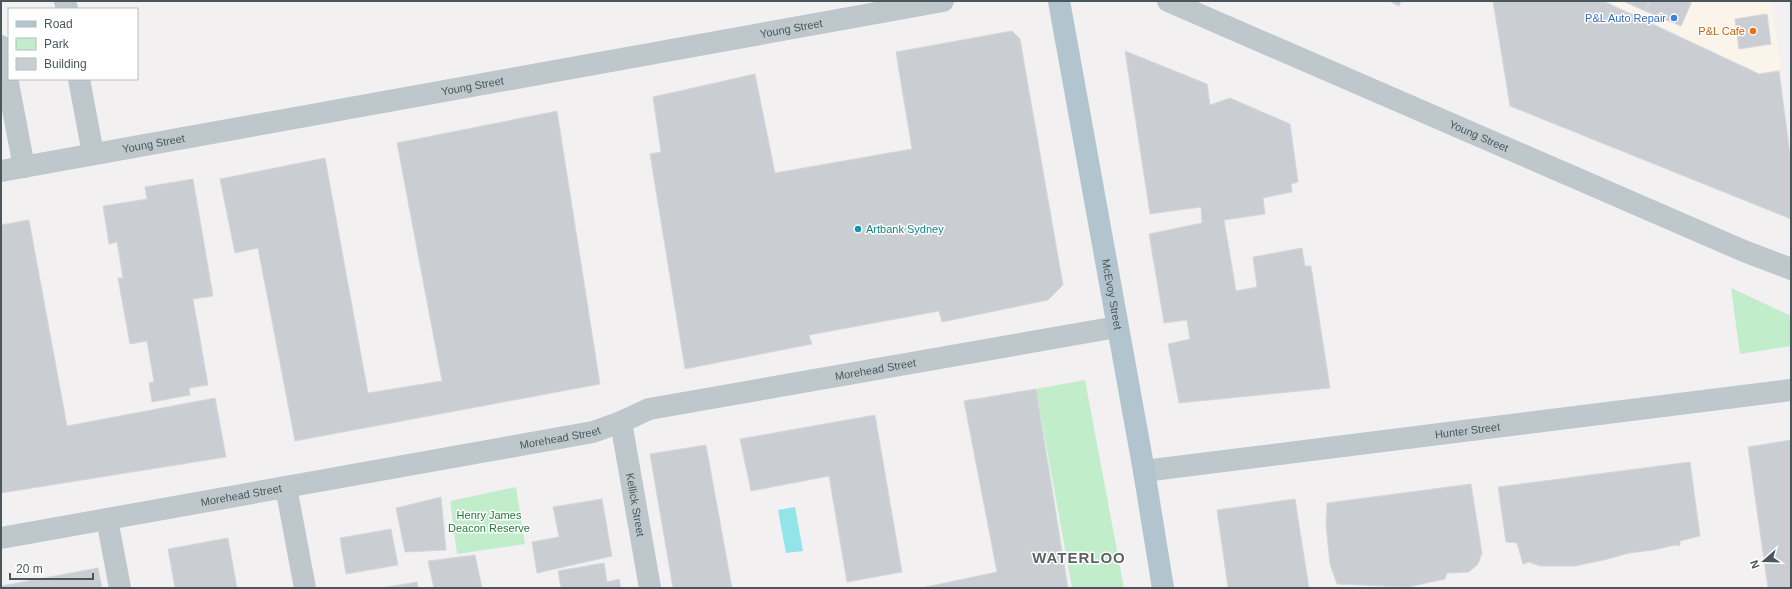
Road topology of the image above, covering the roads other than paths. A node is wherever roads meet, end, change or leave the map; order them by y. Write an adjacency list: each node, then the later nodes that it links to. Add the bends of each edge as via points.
1 (943, 1): 6 (street, Young Street)
2 (1059, 1): 10 (main road, McEvoy Street)
3 (1168, 1): 9 (street, Young Street)
4 (1, 46): 7 (street)
5 (79, 80): 6 (street)
6 (93, 154): 7 (street, Young Street)
7 (24, 167): 8 (street, Young Street)
8 (1, 171)
9 (1791, 270)
10 (1117, 327): 12 (street, Morehead Street, via 649,409); 13 (main road, McEvoy Street)
11 (1791, 390): 13 (street, Hunter Street)
12 (621, 422): 14 (street, Morehead Street, via 593,432); 19 (street, Kellick Street)
13 (1144, 470): 20 (main road, McEvoy Street)
14 (286, 487): 15 (street, Morehead Street); 18 (street)
15 (107, 519): 16 (street, Morehead Street); 17 (street)
16 (1, 538)
17 (120, 588)
18 (305, 588)
19 (650, 588)
20 (1163, 588)

